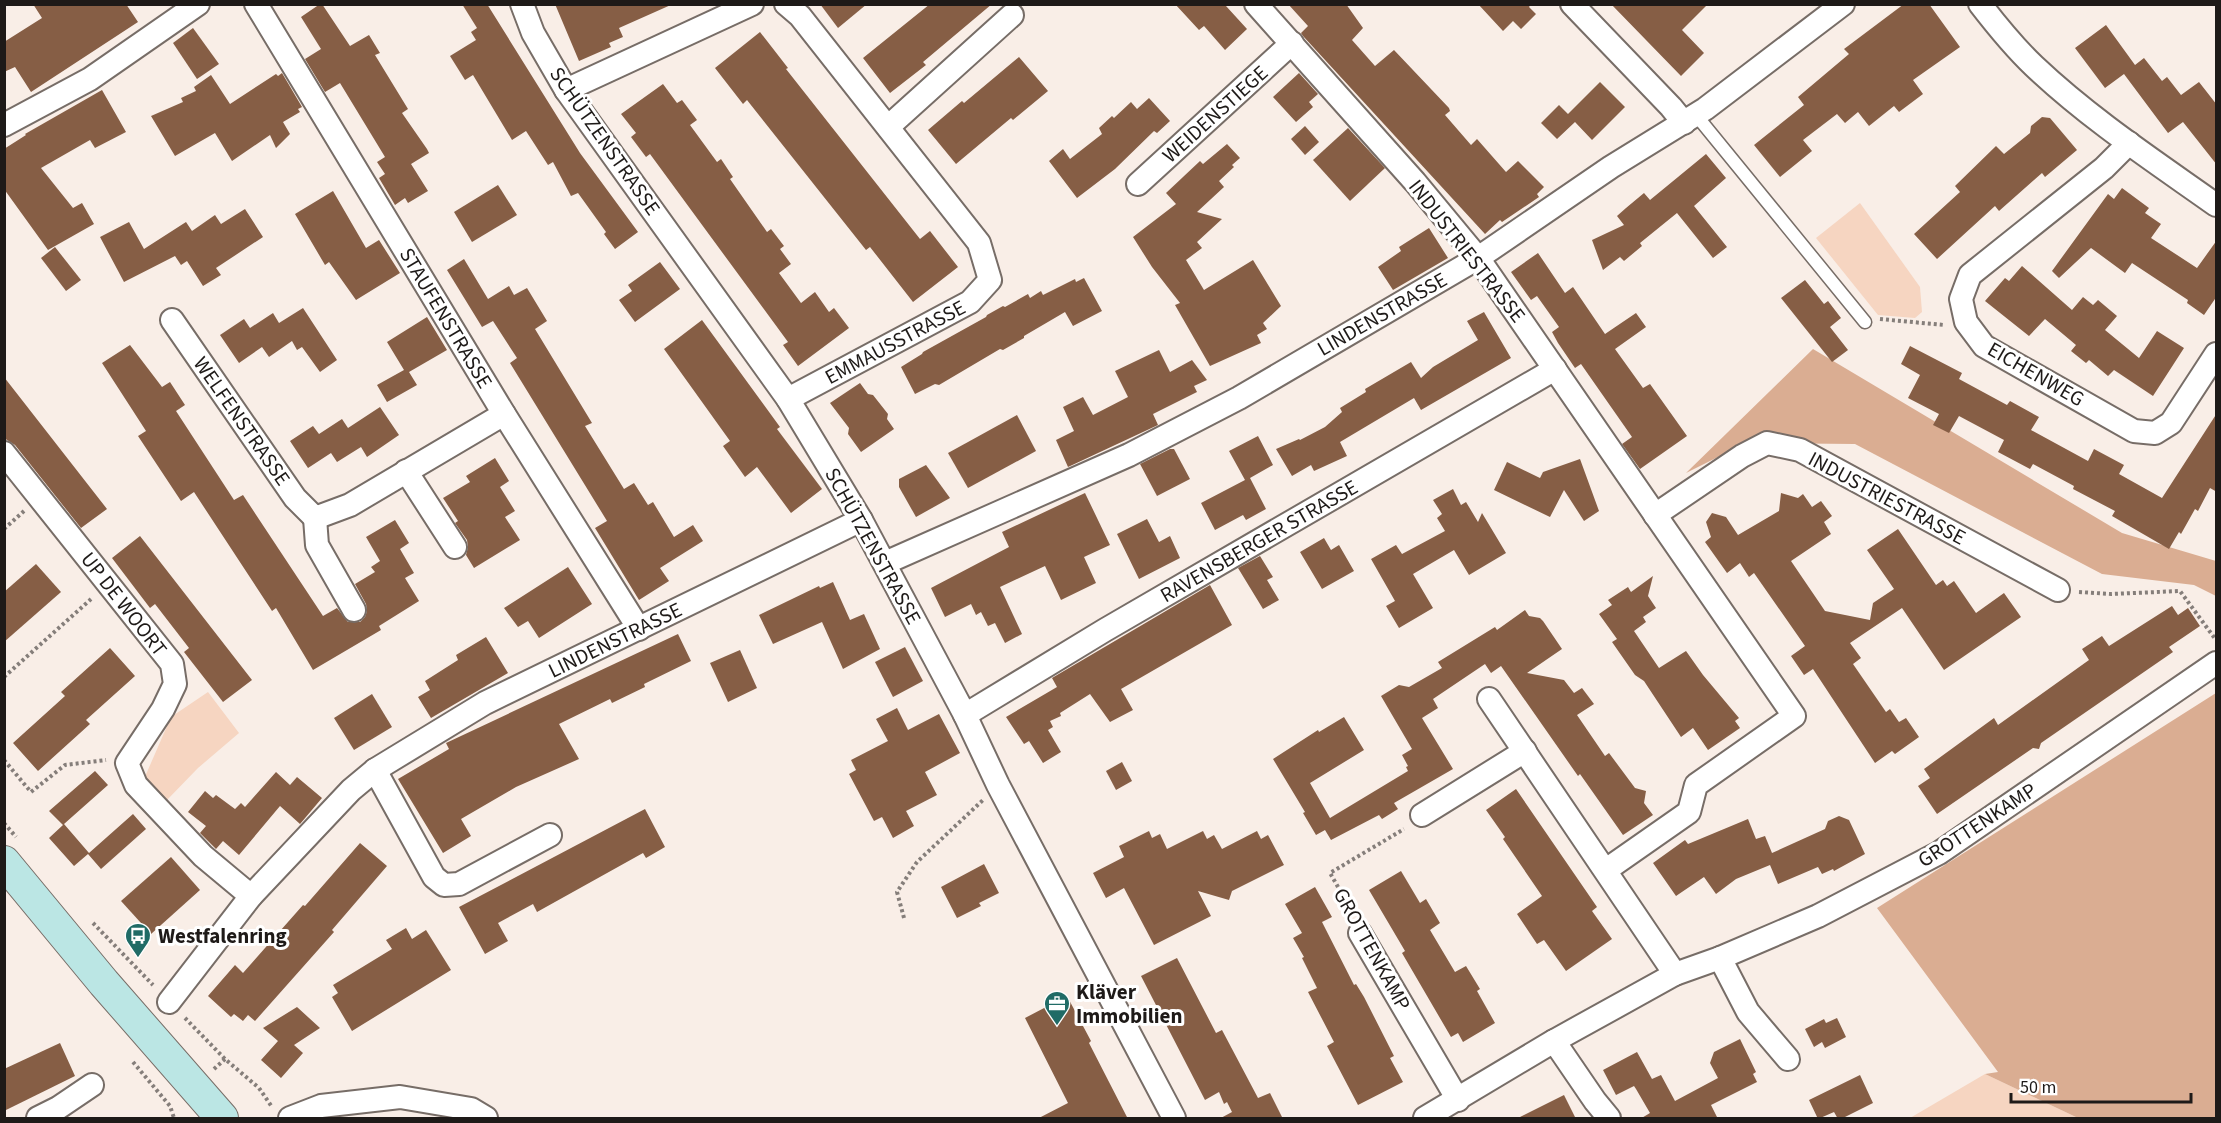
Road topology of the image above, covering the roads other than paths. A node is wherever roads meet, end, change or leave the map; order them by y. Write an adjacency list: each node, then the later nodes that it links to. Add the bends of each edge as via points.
1 (198, 4): 14 (street, via 90,79)
2 (256, 4): 25 (street, STAUFENSTRASSE)
3 (522, 4): 12 (street, SCHÜTZENSTRASSE, via 532,33)
4 (752, 4): 12 (street)
5 (786, 4): 15 (street, EMMAUSSTRASSE, via 800,16)
6 (1256, 4): 11 (street, INDUSTRIESTRASSE)
7 (1572, 4): 13 (street, via 1671,107)
8 (1843, 4): 13 (street, LINDENSTRASSE)
9 (1980, 4): 16 (street, via 2033,65)
10 (1012, 15): 15 (street)
11 (1292, 43): 17 (street, WEIDENSTIEGE); 19 (street, INDUSTRIESTRASSE)
12 (566, 90): 24 (street, SCHÜTZENSTRASSE)
13 (1690, 119): 19 (street, LINDENSTRASSE, via 1611,167); 21 (lane)
14 (4, 125)
15 (888, 127): 24 (street, EMMAUSSTRASSE, via 980,243 990,280 970,302)
16 (2129, 143): 18 (street); 22 (street, EICHENWEG, via 2104,168 1971,275 1961,299 1966,322 1984,346 2134,431 2155,433 2171,423)
17 (1138, 184)
18 (2217, 205)
19 (1478, 258): 23 (street, INDUSTRIESTRASSE); 32 (street, LINDENSTRASSE, via 1239,398 1129,454)
20 (172, 320): 29 (street, WELFENSTRASSE, via 295,498)
21 (1865, 322)
22 (2217, 354)
23 (1555, 369): 28 (street, INDUSTRIESTRASSE); 38 (street, RAVENSBERGER STRASSE)
24 (788, 399): 30 (street, SCHÜTZENSTRASSE)
25 (504, 414): 27 (street); 35 (street, STAUFENSTRASSE)
26 (4, 453): 45 (street, UP DE WOORT, via 172,664 175,684 127,763 136,785 203,856)
27 (406, 471): 29 (street, via 350,505); 31 (street)
28 (1655, 515): 33 (street, INDUSTRIESTRASSE, via 1767,443 1800,450); 44 (street, INDUSTRIESTRASSE, via 1794,716 1696,784 1689,812)
29 (315, 518): 34 (street, via 317,545)
30 (861, 520): 32 (street, SCHÜTZENSTRASSE); 35 (street, LINDENSTRASSE)
31 (455, 547)
32 (885, 563): 38 (street, SCHÜTZENSTRASSE)
33 (2058, 590)
34 (354, 610)
35 (639, 628): 40 (street, LINDENSTRASSE, via 485,703)
36 (2217, 663): 47 (street, GROTTENKAMP, via 1939,853 1818,916)
37 (1489, 699): 39 (street)
38 (965, 715): 58 (street, SCHÜTZENSTRASSE)
39 (1525, 751): 41 (street); 44 (street)
40 (375, 770): 42 (street, via 434,877 444,885 459,884); 45 (street, LINDENSTRASSE, via 351,790)
41 (1422, 815)
42 (550, 835)
43 (11, 851): 56 (main road, via 104,983)
44 (1606, 870): 48 (street)
45 (251, 896): 49 (street, LINDENSTRASSE)
46 (1360, 933): 53 (street, GROTTENKAMP)
47 (1720, 957): 48 (street, GROTTENKAMP); 51 (street, via 1748,1012)
48 (1676, 974): 50 (street, GROTTENKAMP)
49 (169, 1002)
50 (1554, 1041): 53 (street, GROTTENKAMP); 60 (street)
51 (1788, 1059)
52 (92, 1085): 55 (street)
53 (1458, 1100): 59 (street, GROTTENKAMP)
54 (283, 1115): 57 (street, via 321,1106 400,1097 471,1108)
55 (38, 1119)
56 (222, 1119)
57 (486, 1119)
58 (1174, 1119)
59 (1425, 1119)
60 (1609, 1119)

